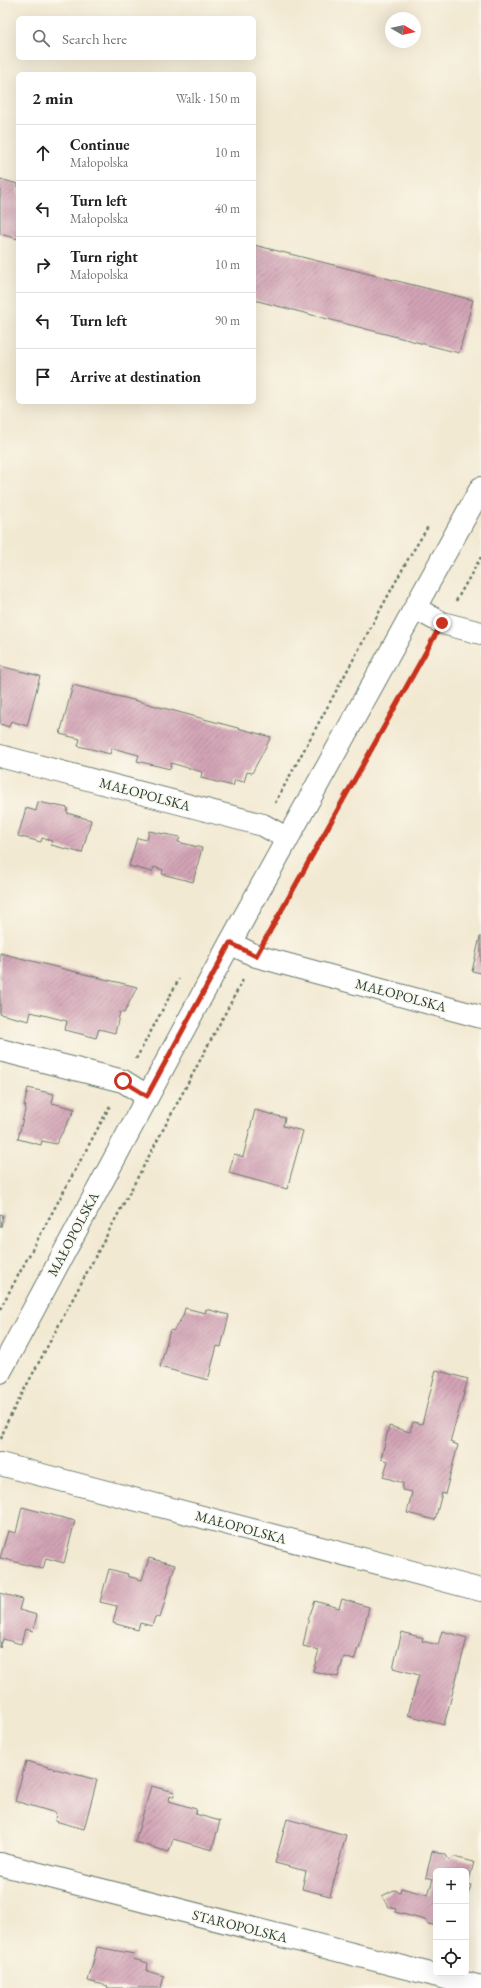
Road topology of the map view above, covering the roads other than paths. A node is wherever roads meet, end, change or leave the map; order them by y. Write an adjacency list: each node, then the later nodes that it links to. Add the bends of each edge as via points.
1 (481, 488): 2 (street, MAŁOPOLSKA)
2 (415, 608): 3 (street, via 442,623); 5 (street, MAŁOPOLSKA)
3 (481, 633)
4 (0, 756): 5 (street, MAŁOPOLSKA, via 263,825)
5 (288, 839): 6 (street, MAŁOPOLSKA)
6 (230, 943): 7 (street, MAŁOPOLSKA, via 256,956); 9 (street, MAŁOPOLSKA)
7 (481, 1017)
8 (0, 1050): 9 (street, via 123,1081)
9 (147, 1096): 10 (street, MAŁOPOLSKA)
10 (0, 1372)
11 (0, 1464): 12 (street, MAŁOPOLSKA)
12 (481, 1590)
13 (0, 1864): 14 (street, STAROPOLSKA)
14 (481, 1987)

